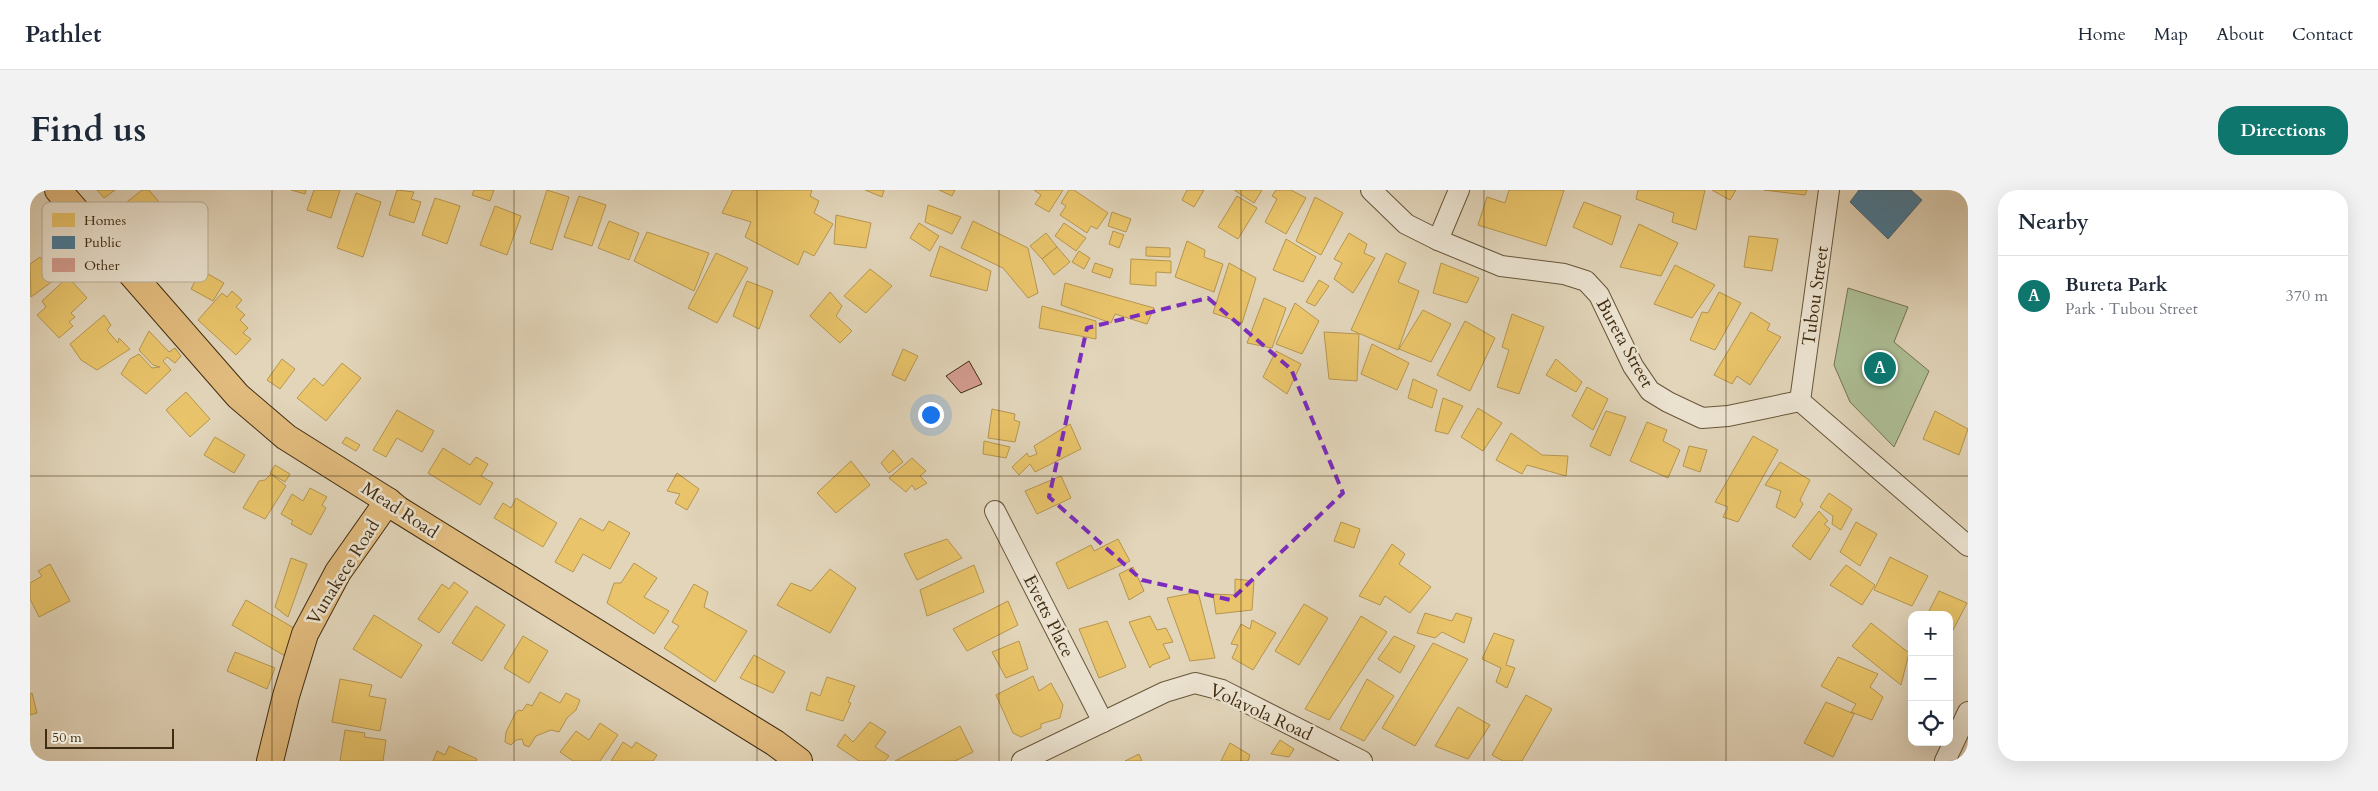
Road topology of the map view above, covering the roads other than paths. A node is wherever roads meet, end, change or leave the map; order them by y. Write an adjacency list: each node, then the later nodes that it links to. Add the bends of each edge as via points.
1 (58, 190): 5 (main road, Mead Road)
2 (1370, 190): 6 (street, Bureta Street, via 1406,224)
3 (1458, 190): 6 (street)
4 (1829, 190): 8 (street, Tubou Street)
5 (68, 202)
6 (1438, 240): 8 (street, Bureta Street, via 1501,266 1564,274 1586,281 1599,295 1650,391 1702,418)
7 (138, 282): 9 (main road, Mead Road, via 238,396 286,437)
8 (1800, 401): 11 (street)
9 (388, 501): 14 (main road, Vunakece Road, via 338,572 305,634); 15 (main road, Mead Road)
10 (995, 511): 13 (street, Evetts Place)
11 (1968, 546)
12 (1968, 712): 18 (street)
13 (1103, 722): 16 (street, Volavola Road); 17 (street, Volavola Road, via 1165,692 1195,682 1222,690)
14 (270, 761)
15 (799, 761)
16 (1022, 761)
17 (1362, 761)
18 (1945, 761)

